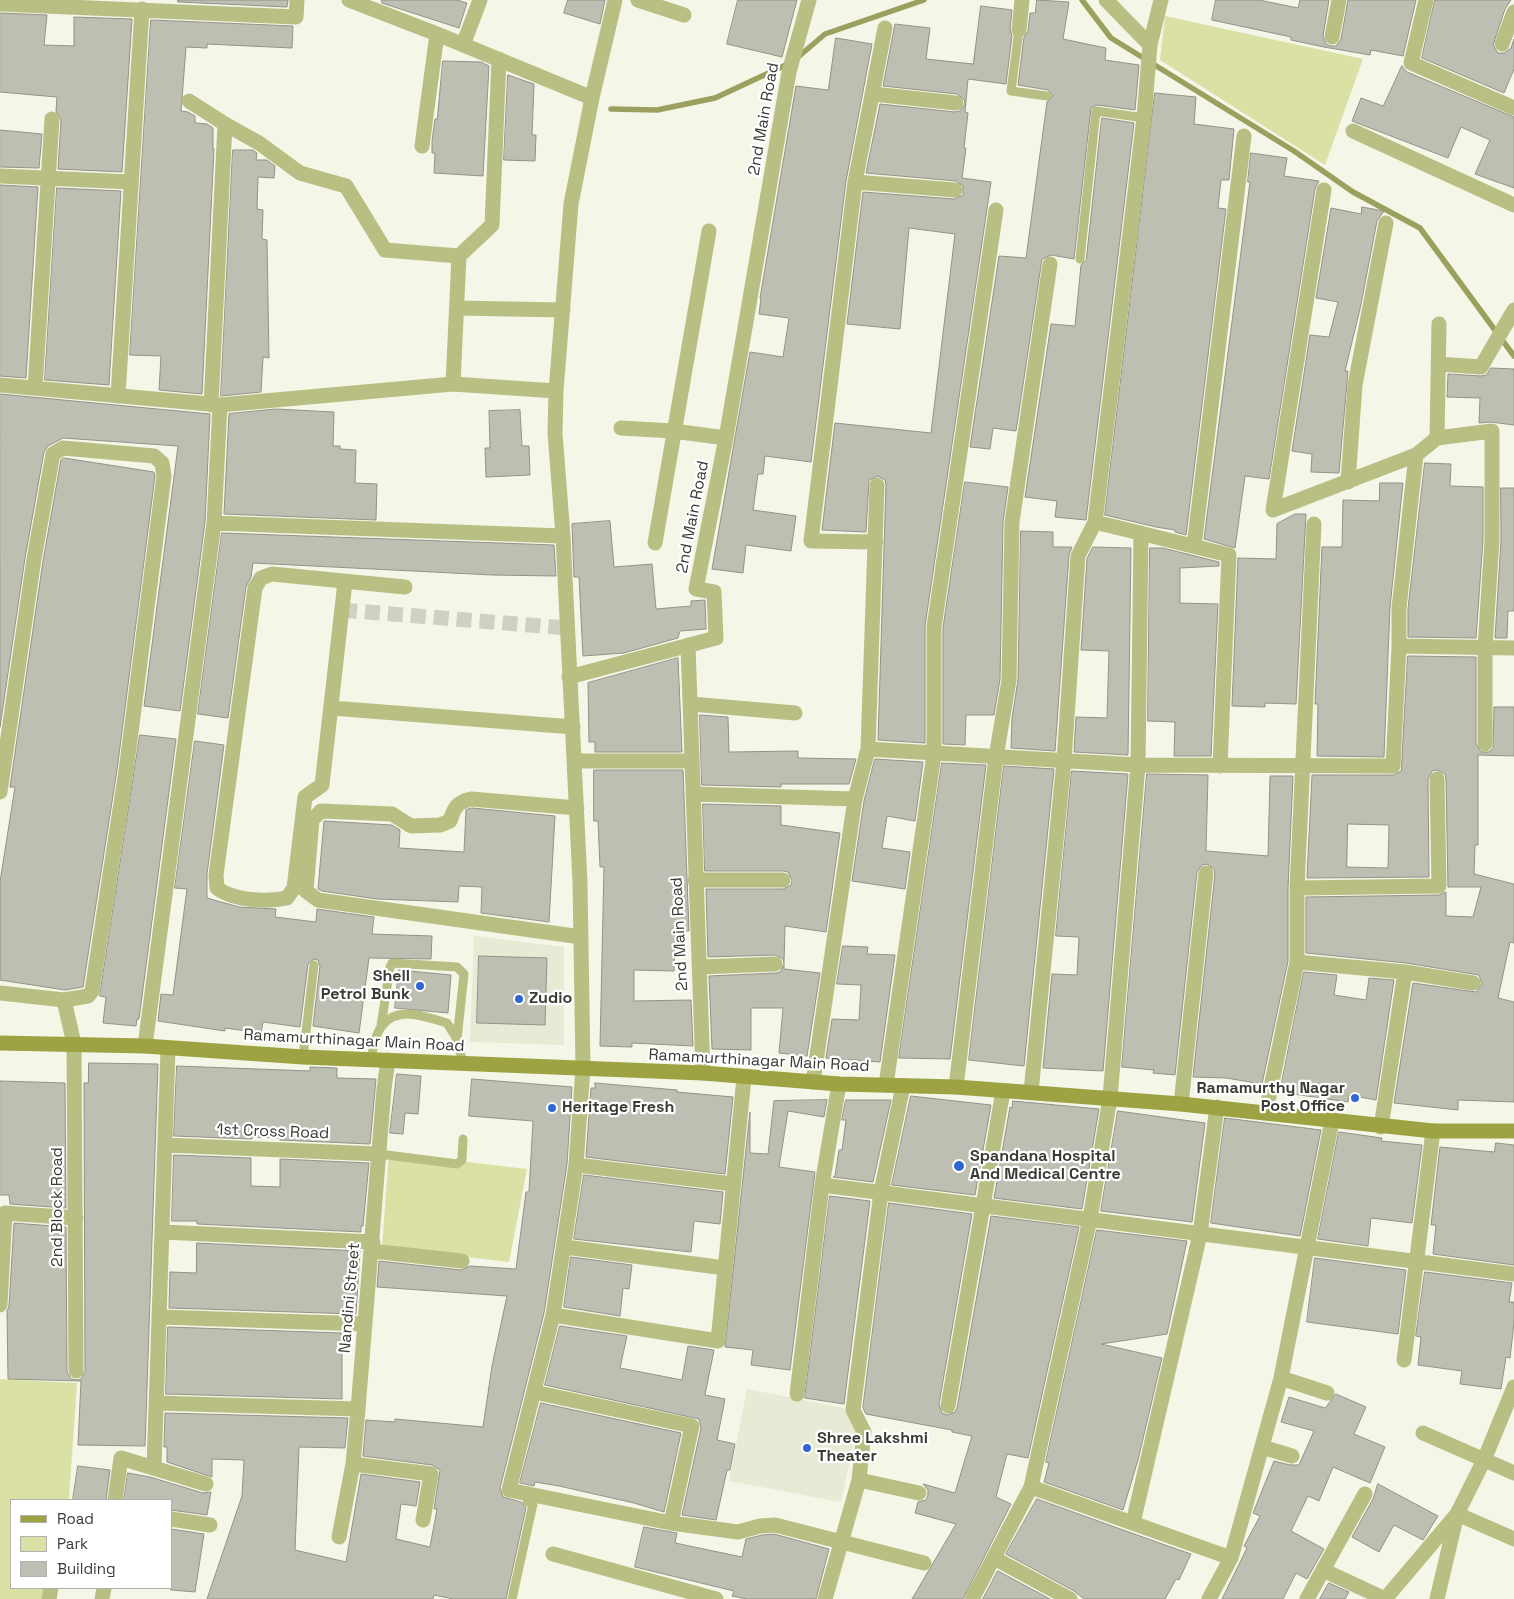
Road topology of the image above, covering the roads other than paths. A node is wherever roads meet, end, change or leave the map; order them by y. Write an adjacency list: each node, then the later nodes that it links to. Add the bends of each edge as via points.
1 (297, 0): 14 (street, via 296,17)
2 (349, 0): 19 (street)
3 (480, 0): 22 (street)
4 (615, 0): 27 (street)
5 (638, 0): 16 (street)
6 (809, 0): 63 (street, 2nd Main Road, via 789,72)
7 (1022, 0): 18 (street)
8 (1106, 0): 23 (street)
9 (1161, 0): 23 (street)
10 (1339, 0): 20 (street)
11 (1426, 0): 30 (street, via 1412,63)
12 (34, 3): 13 (street); 14 (street)
13 (0, 4)
14 (142, 9): 39 (street)
15 (1514, 12): 21 (street)
16 (684, 16)
17 (885, 28): 25 (street)
18 (1019, 30): 26 (lane, via 1010,92)
19 (437, 34): 22 (street); 36 (street)
20 (1332, 37)
21 (1502, 44)
22 (463, 45): 24 (street)
23 (1149, 56): 31 (street)
24 (499, 59): 27 (street); 47 (street, via 492,225)
25 (873, 94): 29 (street); 40 (street)
26 (1047, 96)
27 (592, 98): 51 (street, via 571,204)
28 (189, 102): 33 (street)
29 (956, 103)
30 (1514, 108)
31 (1144, 118): 48 (lane, via 1096,112); 68 (street)
32 (52, 119): 38 (street)
33 (225, 124): 47 (street, via 259,143 300,173 346,186 385,250); 60 (street)
34 (1353, 131): 43 (street)
35 (1244, 136): 75 (street)
36 (422, 146)
37 (0, 176): 38 (street)
38 (48, 178): 39 (street); 57 (street)
39 (131, 182): 59 (street)
40 (855, 182): 41 (street); 73 (street, via 811,541)
41 (955, 190)
42 (1324, 190): 66 (street, via 1273,510)
43 (1514, 205)
44 (996, 210): 89 (street, via 934,627)
45 (1386, 223): 66 (street, via 1355,385)
46 (709, 231): 62 (street)
47 (459, 256): 50 (street)
48 (1080, 258)
49 (1050, 264): 90 (street, via 1012,522 1009,680)
50 (456, 308): 51 (street); 55 (street)
51 (563, 310): 58 (street)
52 (1514, 310): 54 (street, via 1481,367)
53 (1439, 324): 54 (street)
54 (1438, 364): 64 (street)
55 (454, 384): 58 (street); 60 (street)
56 (0, 385): 57 (street)
57 (35, 388): 59 (street)
58 (556, 391): 72 (street, via 555,433)
59 (118, 396): 60 (street)
60 (216, 405): 69 (street)
61 (621, 428): 62 (street)
62 (673, 431): 63 (street); 74 (street)
63 (726, 438): 78 (street, 2nd Main Road, via 696,588 714,592 716,638)
64 (1437, 438): 65 (street); 80 (street, via 1492,431 1492,540)
65 (1416, 454): 66 (street); 79 (street, via 1399,608)
66 (1348, 482)
67 (877, 485): 73 (street)
68 (1095, 522): 71 (street); 93 (street, via 1078,556)
69 (214, 523): 72 (street); 119 (street)
70 (1314, 524): 96 (street)
71 (1141, 533): 75 (street); 94 (street)
72 (563, 536): 82 (street)
73 (876, 542): 88 (street)
74 (655, 543)
75 (1194, 546): 95 (street, via 1229,555)
76 (345, 582): 77 (street); 84 (street); 84 (street, via 272,574 261,578 256,588 216,875 217,888 225,895 274,901 287,898 294,888 305,797 322,786)
77 (405, 587)
78 (688, 645): 82 (street); 83 (street, 2nd Main Road)
79 (1399, 646): 80 (street); 96 (street, via 1393,766)
80 (1485, 648): 81 (street); 87 (street)
81 (1514, 648)
82 (569, 677): 86 (street)
83 (691, 704): 85 (street); 92 (street, 2nd Main Road)
84 (332, 708): 86 (street)
85 (794, 713)
86 (573, 727): 91 (street)
87 (1485, 744)
88 (868, 749): 89 (street); 100 (street)
89 (934, 754): 90 (street); 130 (street)
90 (996, 758): 93 (street); 132 (street)
91 (574, 761): 92 (street); 101 (street)
92 (692, 761): 99 (street, 2nd Main Road)
93 (1064, 761): 94 (street); 134 (street)
94 (1138, 765): 95 (street); 135 (street)
95 (1220, 766): 96 (street)
96 (1304, 766): 105 (street)
97 (1437, 779): 105 (street, via 1439,886)
98 (0, 792): 114 (street, via 32,569 53,454 63,448 154,456 162,463 164,476 126,770 92,991 88,996)
99 (693, 794): 100 (street); 103 (street, 2nd Main Road)
100 (855, 799): 128 (street)
101 (577, 808): 106 (street); 106 (street, via 471,799 461,801 454,808 450,821 440,825 411,826 392,814 321,811 312,820 306,891 318,900)
102 (1206, 873): 136 (street)
103 (695, 880): 104 (street); 110 (street, 2nd Main Road)
104 (783, 880)
105 (1297, 888): 107 (street)
106 (581, 937): 125 (street)
107 (1297, 962): 111 (street); 138 (street)
108 (775, 964): 110 (street)
109 (314, 965): 121 (lane)
110 (700, 967): 126 (street, 2nd Main Road)
111 (1405, 972): 112 (street); 140 (street)
112 (1473, 983)
113 (0, 993): 114 (street)
114 (64, 1000): 118 (street, 2nd Block Road)
115 (381, 1026): 116 (lane, via 407,1013 424,1016 447,1023); 116 (lane, via 392,963 456,967 464,974); 122 (lane)
116 (457, 1040): 124 (lane)
117 (0, 1043): 118 (main road, Ramamurthinagar Main Road)
118 (74, 1044): 119 (main road, Ramamurthinagar Main Road); 151 (street, 2nd Block Road)
119 (145, 1046): 120 (main road, Ramamurthinagar Main Road)
120 (168, 1048): 121 (main road, Ramamurthinagar Main Road); 144 (street)
121 (303, 1057): 122 (main road, Ramamurthinagar Main Road)
122 (371, 1059): 123 (main road, Ramamurthinagar Main Road)
123 (388, 1060): 124 (main road, Ramamurthinagar Main Road); 145 (street, Nandini Street)
124 (463, 1063): 125 (main road, Ramamurthinagar Main Road)
125 (583, 1068): 126 (main road, Ramamurthinagar Main Road); 146 (street)
126 (703, 1073): 127 (main road, Ramamurthinagar Main Road)
127 (744, 1078): 128 (main road, Ramamurthinagar Main Road); 147 (street)
128 (813, 1082): 129 (main road, Ramamurthinagar Main Road)
129 (839, 1084): 130 (main road, Ramamurthinagar Main Road); 148 (street)
130 (886, 1085): 131 (main road, Ramamurthinagar Main Road)
131 (903, 1086): 132 (main road, Ramamurthinagar Main Road); 149 (street)
132 (956, 1088): 133 (main road, Ramamurthinagar Main Road)
133 (1003, 1091): 134 (main road, Ramamurthinagar Main Road); 150 (street)
134 (1031, 1092): 135 (main road, Ramamurthinagar Main Road)
135 (1110, 1098): 136 (main road, Ramamurthinagar Main Road); 152 (street)
136 (1181, 1104): 137 (main road, Ramamurthinagar Main Road)
137 (1216, 1107): 138 (main road, Ramamurthinagar Main Road); 154 (street)
138 (1266, 1112): 139 (main road, Ramamurthinagar Main Road)
139 (1332, 1121): 140 (main road, Ramamurthinagar Main Road); 157 (street)
140 (1381, 1127): 141 (main road, Ramamurthinagar Main Road)
141 (1432, 1131): 142 (main road, Ramamurthinagar Main Road); 159 (street)
142 (1514, 1131)
143 (463, 1139): 145 (lane, via 462,1160 456,1164)
144 (165, 1145): 145 (street, 1st Cross Road); 153 (street)
145 (379, 1154): 155 (street, Nandini Street)
146 (576, 1165): 147 (street); 156 (street)
147 (733, 1184): 160 (street)
148 (822, 1185): 149 (street); 172 (street)
149 (881, 1192): 150 (street); 184 (street, via 853,1410 864,1432)
150 (984, 1206): 152 (street); 174 (street)
151 (76, 1218): 162 (street, via 5,1213); 167 (street, 2nd Block Road)
152 (1090, 1219): 154 (street); 186 (street)
153 (163, 1232): 155 (street); 164 (street)
154 (1200, 1234): 157 (street); 195 (street)
155 (373, 1246): 158 (street); 165 (street, Nandini Street)
156 (565, 1247): 160 (street); 163 (street)
157 (1307, 1247): 159 (street); 168 (street)
158 (462, 1261)
159 (1416, 1261): 161 (street); 166 (street)
160 (725, 1268): 163 (street, via 718,1342)
161 (1514, 1274)
162 (0, 1305)
163 (553, 1315): 170 (street)
164 (160, 1316): 165 (street); 173 (street)
165 (365, 1324): 175 (street, Nandini Street)
166 (1404, 1360)
167 (76, 1371)
168 (1281, 1378): 171 (street); 178 (street)
169 (1514, 1387): 176 (street)
170 (534, 1392): 189 (street, via 509,1490); 194 (street, via 692,1426)
171 (1326, 1393)
172 (797, 1394)
173 (157, 1402): 175 (street); 182 (street)
174 (948, 1406)
175 (358, 1409): 181 (street, Nandini Street)
176 (1508, 1418): 180 (street)
177 (1423, 1433): 180 (street)
178 (1262, 1447): 179 (street); 202 (street)
179 (1292, 1456)
180 (1484, 1460): 183 (street); 191 (street)
181 (353, 1464): 193 (street, via 431,1474); 197 (street, Nandini Street)
182 (154, 1468): 185 (street); 190 (street, via 121,1458)
183 (1514, 1473)
184 (859, 1480): 187 (street); 199 (street)
185 (206, 1484)
186 (1031, 1487): 195 (street); 201 (street)
187 (919, 1493)
188 (1365, 1494): 204 (street)
189 (529, 1496): 194 (street); 205 (lane, via 528,1502 533,1504)
190 (116, 1499)
191 (1457, 1514): 198 (street); 212 (street); 213 (street)
192 (172, 1519): 196 (street)
193 (423, 1520)
194 (671, 1523): 199 (street, via 738,1532 775,1525)
195 (1133, 1523): 202 (street)
196 (210, 1525)
197 (339, 1537)
198 (1514, 1539)
199 (842, 1543): 203 (street); 207 (street)
200 (553, 1554): 206 (street)
201 (994, 1558): 208 (street); 209 (street)
202 (1231, 1558): 210 (street)
203 (924, 1563)
204 (1323, 1570): 211 (street); 212 (street)
205 (512, 1599)
206 (716, 1599)
207 (826, 1599)
208 (972, 1599)
209 (1070, 1599)
210 (1209, 1599)
211 (1307, 1599)
212 (1385, 1599)
213 (1437, 1599)

